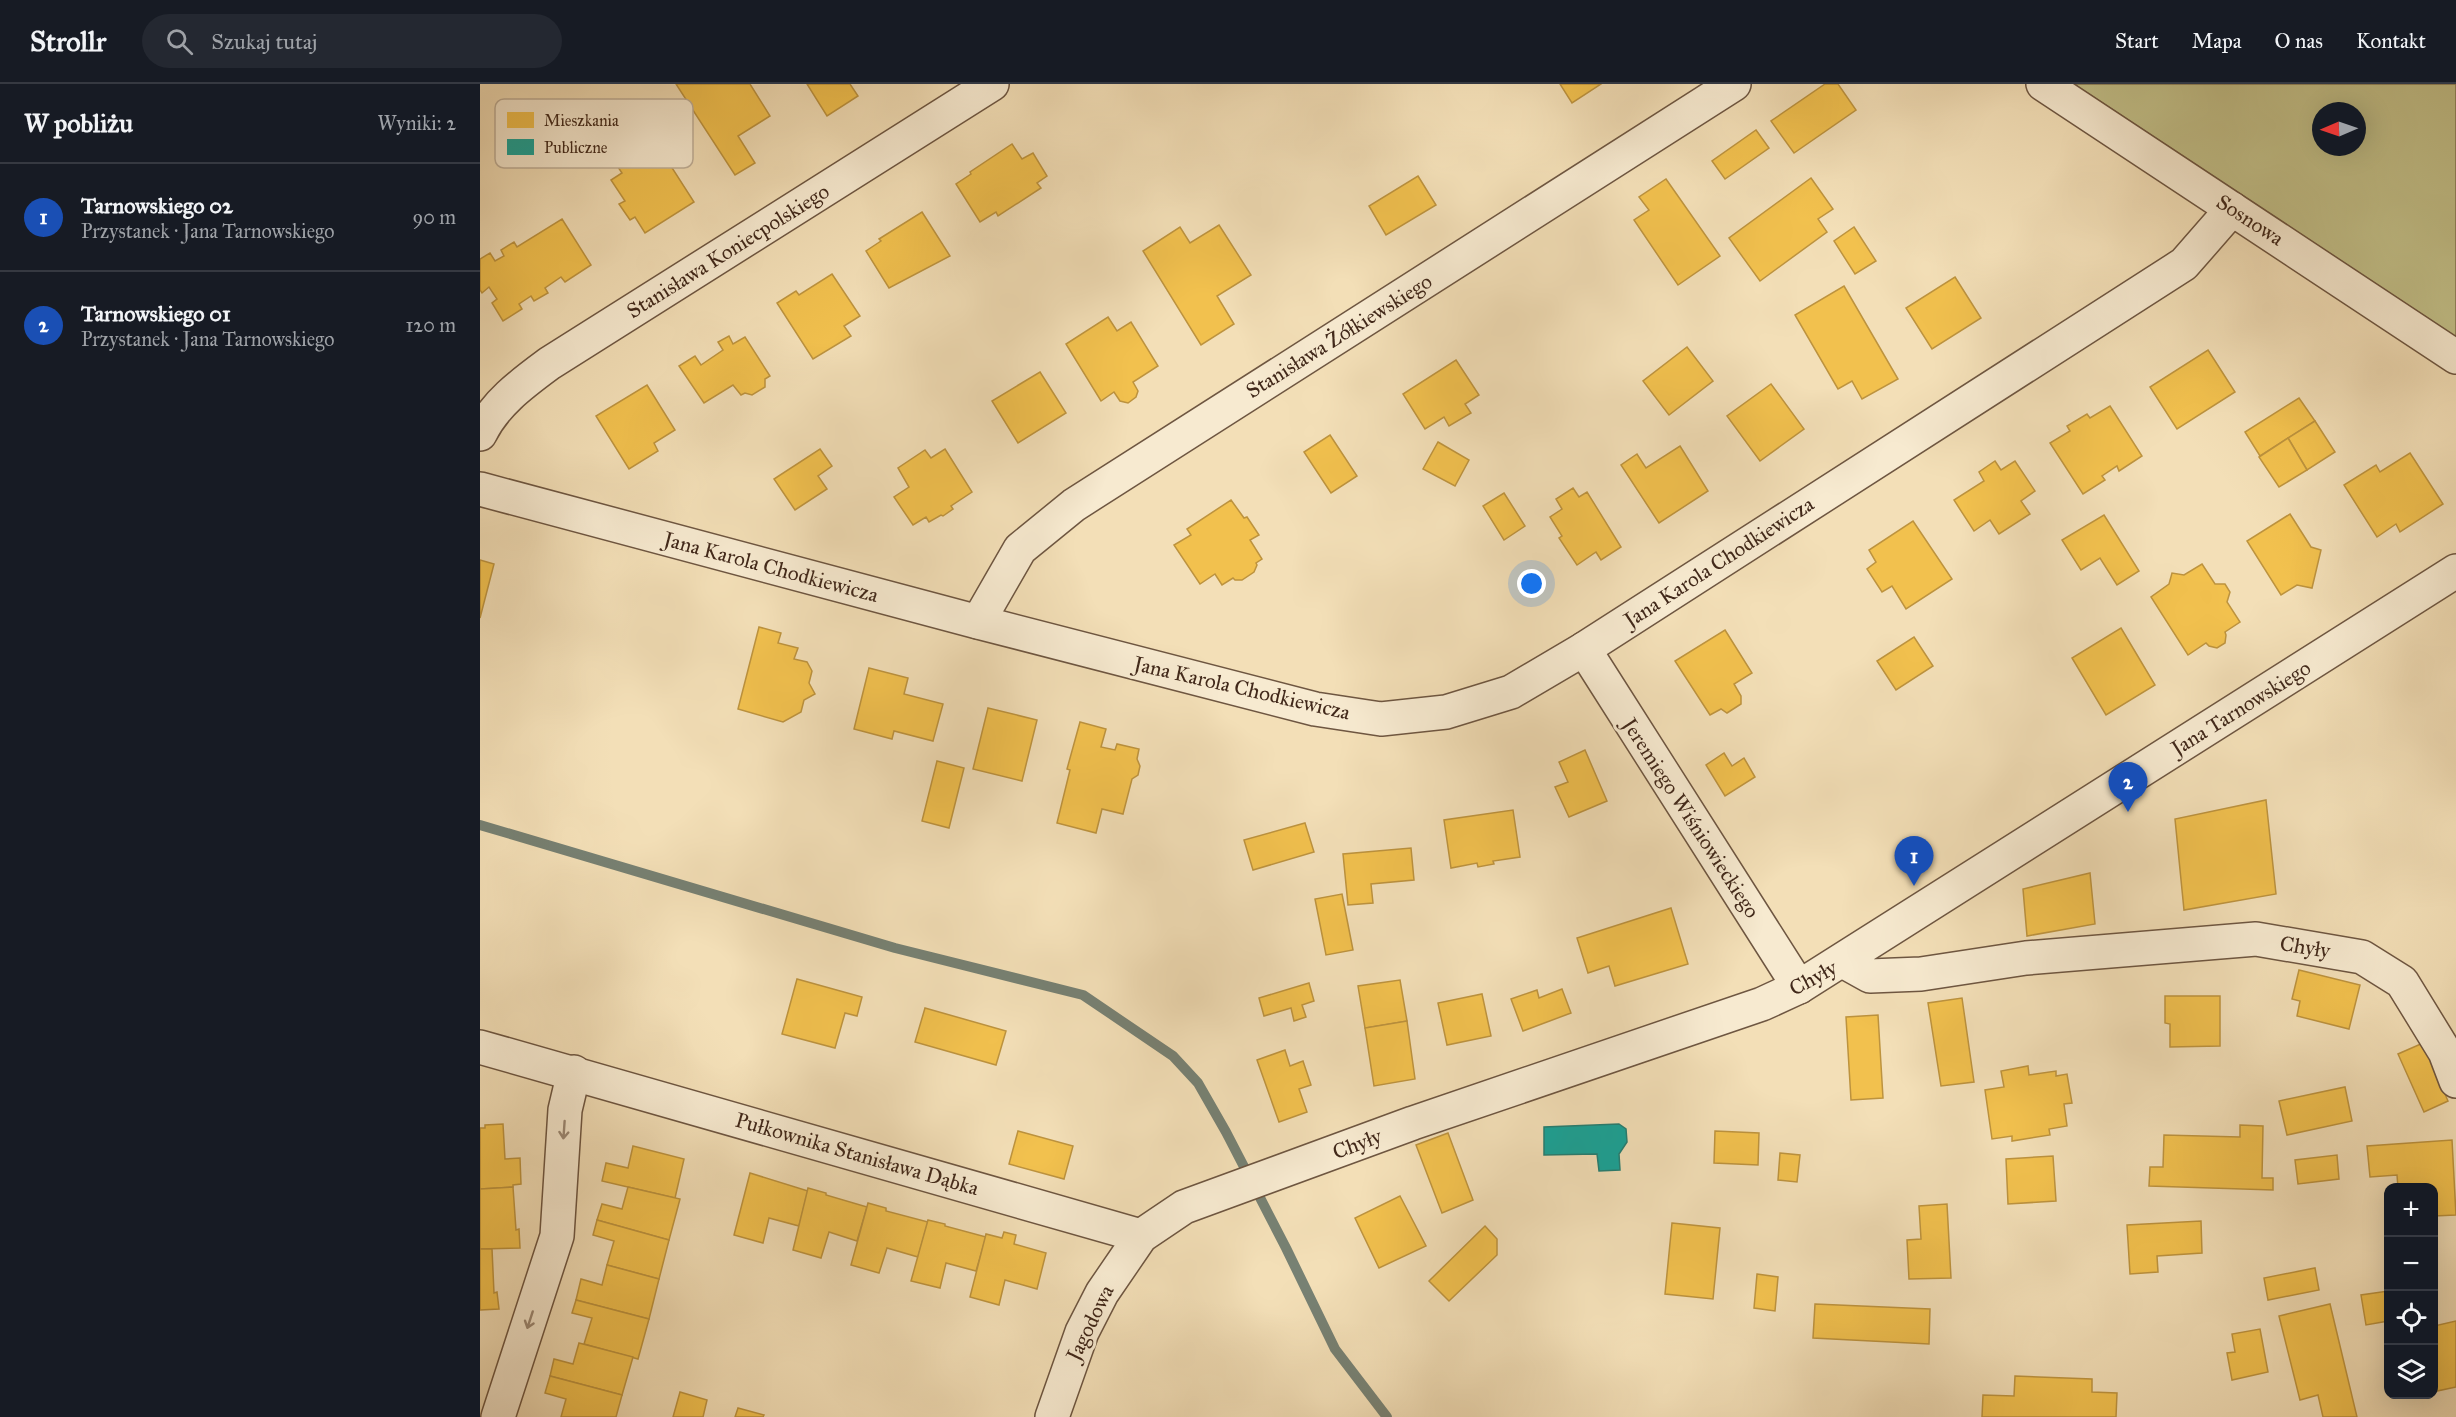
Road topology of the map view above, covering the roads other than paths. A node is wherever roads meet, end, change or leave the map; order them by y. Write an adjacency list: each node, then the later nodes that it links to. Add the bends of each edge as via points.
1 (992, 84): 6 (street, Stanisława Koniecpolskiego, via 550,363 500,404)
2 (1734, 84): 9 (street, Stanisława Żółkiewskiego, via 1074,505 1020,549)
3 (2043, 84): 4 (street, Sosnowa)
4 (2232, 209): 5 (street, Sosnowa); 10 (street, Jana Karola Chodkiewicza, via 2184,264)
5 (2456, 357)
6 (480, 434)
7 (480, 489): 9 (street, Jana Karola Chodkiewicza)
8 (2456, 571): 11 (street, Jana Tarnowskiego)
9 (978, 622): 10 (street, Jana Karola Chodkiewicza, via 1315,709 1381,719 1446,712 1511,692)
10 (1584, 649): 12 (street, Jeremiego Wiśniowieckiego)
11 (1843, 961): 12 (street, Chyły); 15 (street, Chyły, via 1870,976 1921,974 2026,958 2256,939 2362,957 2402,982 2445,1052)
12 (1799, 987): 16 (street, Chyły, via 1762,1004 1413,1123 1184,1207)
13 (480, 1047): 14 (street, Pułkownika Stanisława Dąbka)
14 (574, 1072): 16 (street, Pułkownika Stanisława Dąbka); 17 (street, one-way to 17, via 565,1110 557,1236)
15 (2456, 1081)
16 (1141, 1236): 18 (street, Jagodowa, via 1102,1293 1082,1332)
17 (498, 1417)
18 (1052, 1417)

